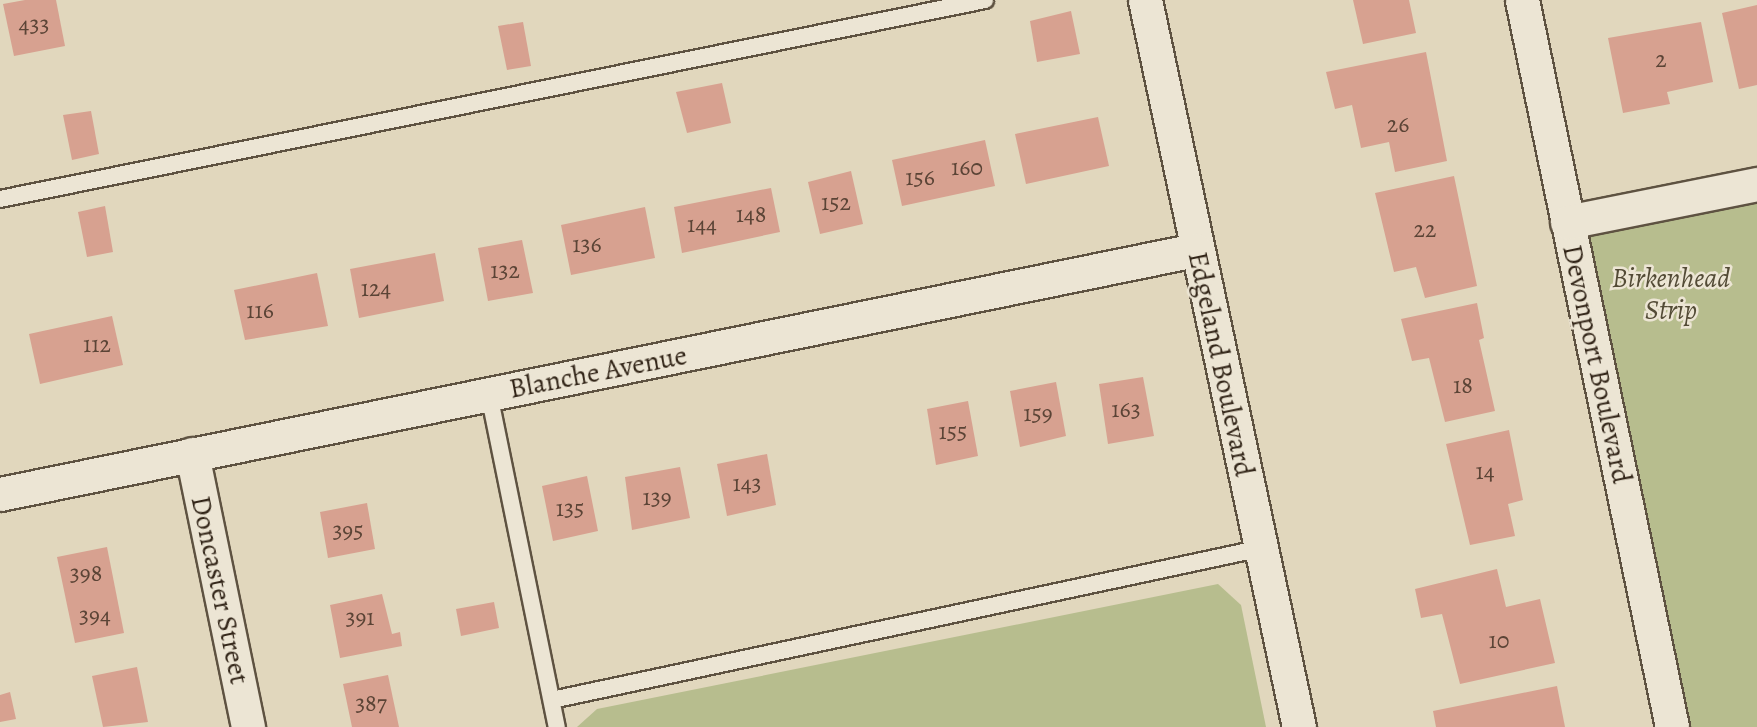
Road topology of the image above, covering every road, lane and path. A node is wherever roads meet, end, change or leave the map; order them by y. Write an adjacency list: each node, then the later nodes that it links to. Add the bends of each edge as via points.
1 (985, 0): 5 (lane)
2 (1145, 0): 7 (street, Edgeland Boulevard)
3 (1522, 0): 6 (street, Devonport Boulevard)
4 (1757, 184): 6 (street)
5 (0, 199)
6 (1567, 222): 16 (street, Devonport Boulevard)
7 (1195, 250): 8 (street, Blanche Avenue); 11 (street, Edgeland Boulevard)
8 (489, 394): 9 (street, Blanche Avenue); 12 (lane)
9 (192, 454): 10 (street, Blanche Avenue); 13 (street, Doncaster Street)
10 (0, 494)
11 (1262, 548): 12 (lane); 15 (street, Edgeland Boulevard)
12 (552, 700): 14 (lane)
13 (247, 727)
14 (557, 727)
15 (1299, 727)
16 (1672, 727)

